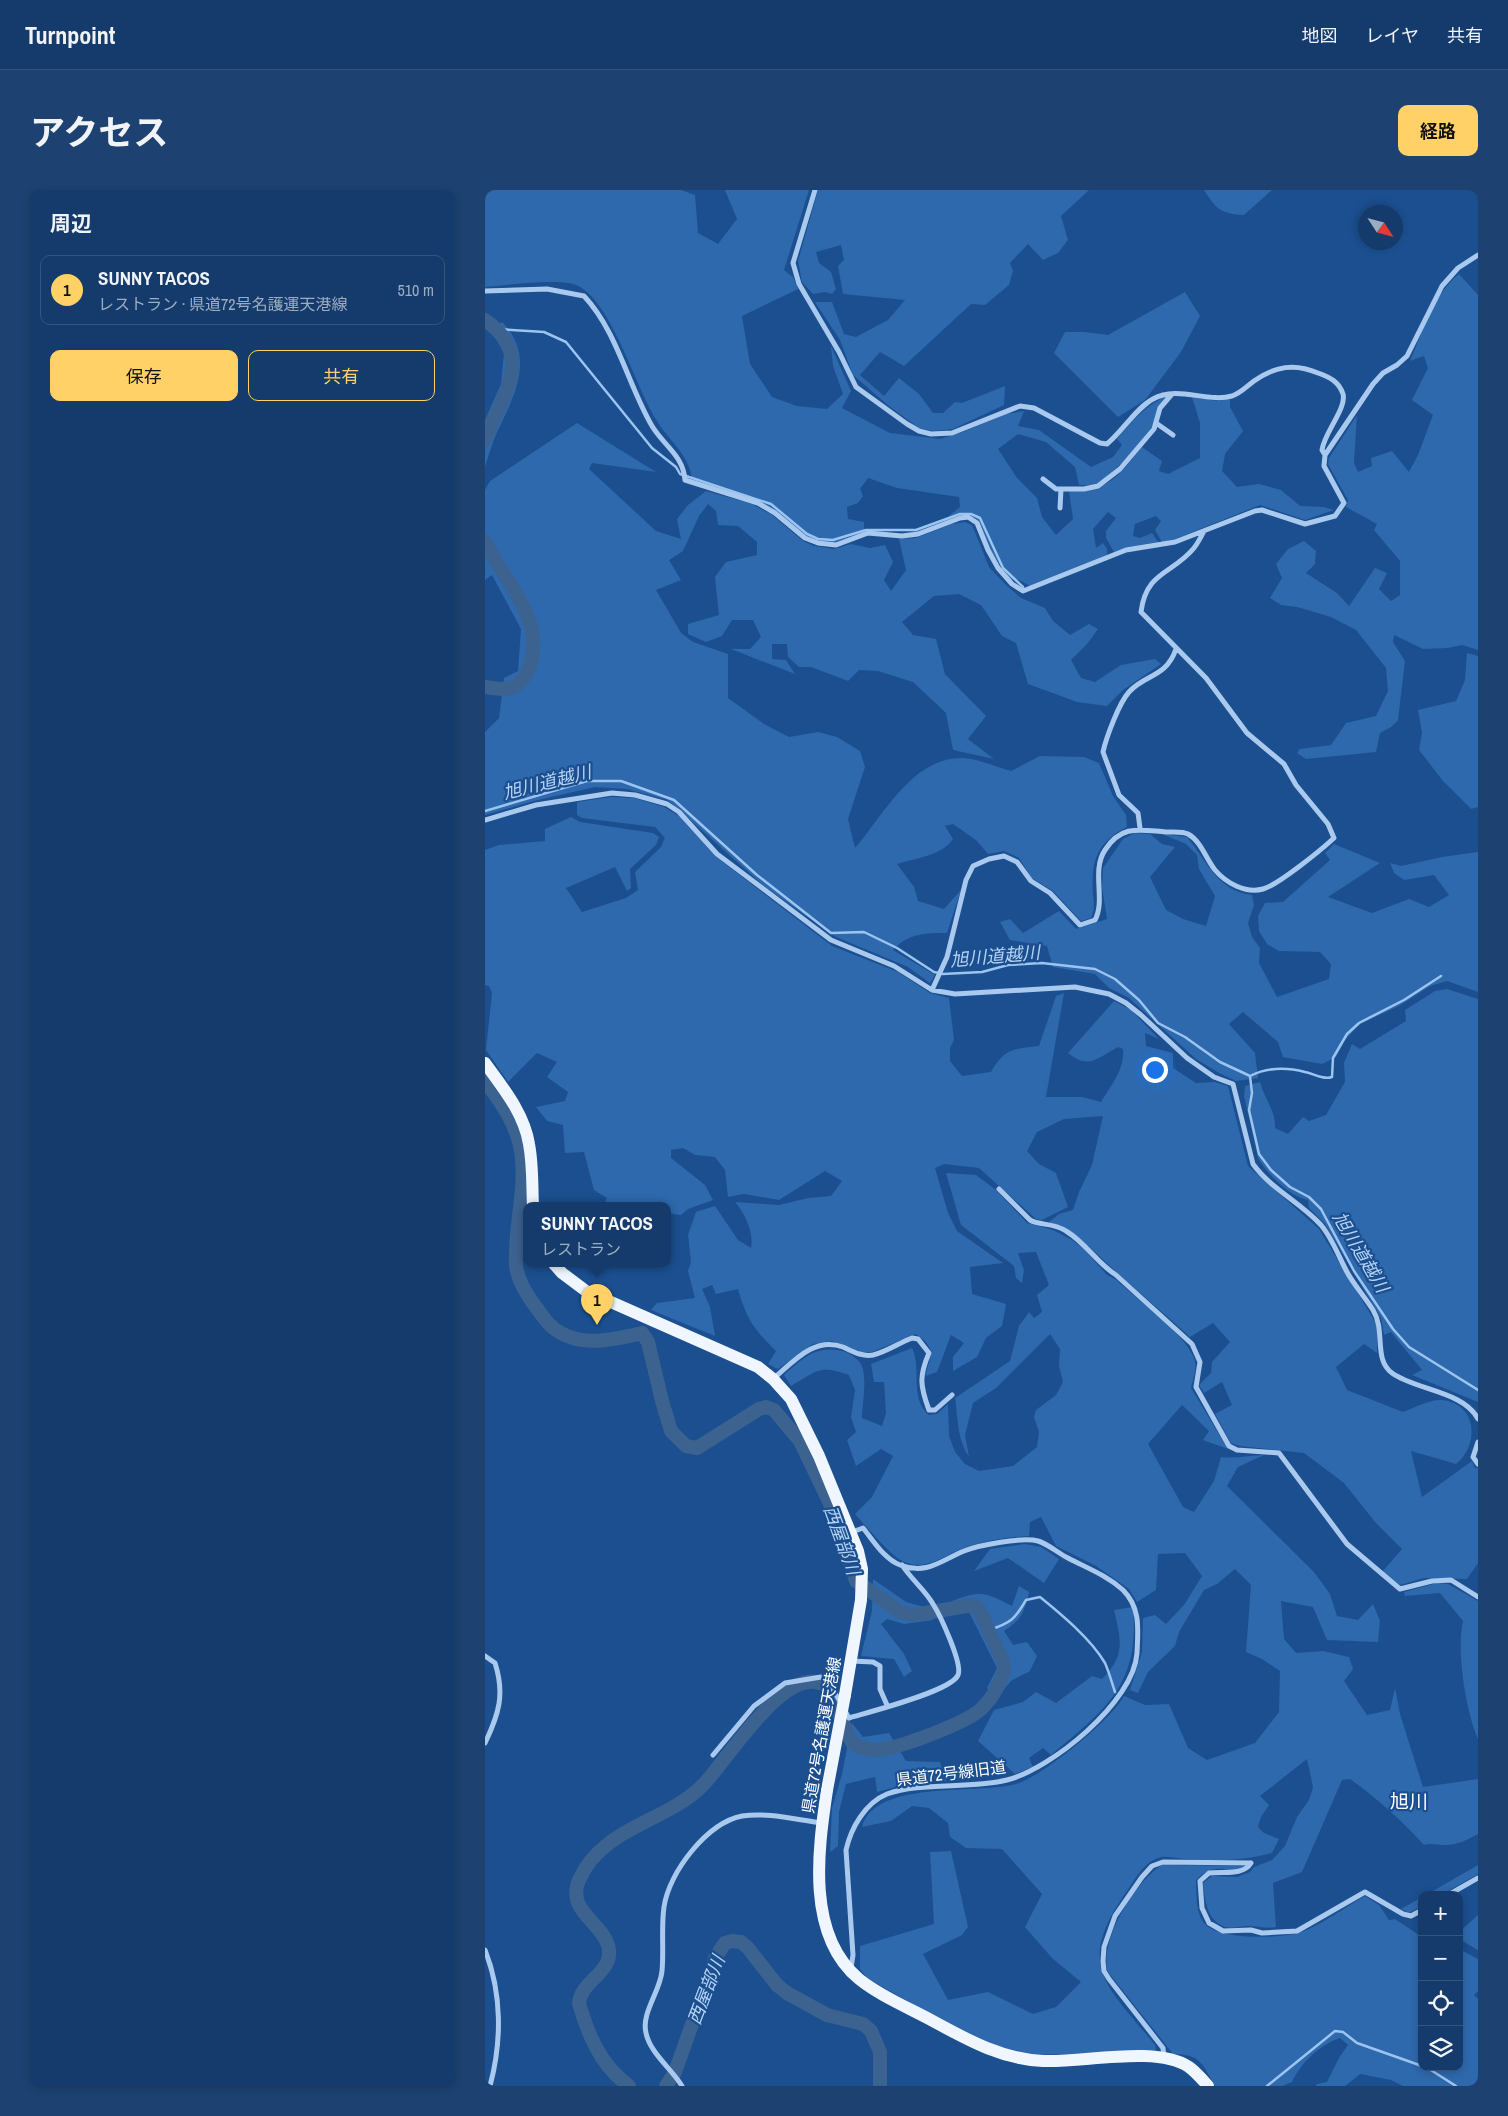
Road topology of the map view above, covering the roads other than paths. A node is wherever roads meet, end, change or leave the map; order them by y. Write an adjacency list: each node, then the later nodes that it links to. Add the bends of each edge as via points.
1 (815, 190): 4 (street, via 793,262 799,284 856,387 919,431 952,433 1020,406 1034,408 1107,444 1153,399)
2 (1478, 256): 7 (street, via 1458,268 1442,286 1407,356 1373,384)
3 (485, 291): 11 (street, via 547,289 584,296 602,320 653,427 676,453 685,470 685,480 757,503 817,543 836,545 868,533 918,534 968,518 977,523 998,568 1023,591 1126,550 1175,542)
4 (1172, 394): 5 (street, via 1160,408); 7 (street, via 1233,396 1255,380 1280,368 1295,366 1324,375 1335,380 1343,394 1344,404 1323,439)
5 (1156, 423): 6 (street); 9 (street, via 1155,429 1120,469 1098,486)
6 (1173, 436)
7 (1325, 455): 11 (street, via 1324,466 1344,503 1335,516 1305,524 1263,510)
8 (1043, 479): 9 (street)
9 (1061, 489): 10 (street)
10 (1060, 508)
11 (1205, 531): 12 (street, via 1194,549 1157,578 1143,595 1141,612)
12 (1175, 648): 14 (street, via 1171,661 1130,690 1121,702 1103,752 1119,795 1138,813); 14 (street, via 1206,678 1247,733 1284,764 1296,785 1328,824 1334,838 1277,881 1264,889 1253,890 1241,888 1216,871 1196,840 1187,833)
13 (485, 820): 15 (street, via 536,804 612,793 635,795 667,804 679,812 717,854 831,940 894,966)
14 (1140, 828): 15 (street, via 1120,834 1104,852 1098,884 1100,911 1095,920 1080,925 1050,893 1031,881 1017,862 1004,856 973,866 966,880 947,957)
15 (932, 990): 22 (street, via 955,994 1075,987 1109,994 1141,1015 1187,1058 1214,1077 1233,1084 1253,1164 1261,1175 1322,1226 1348,1275 1381,1325 1381,1359 1392,1373 1458,1401 1475,1412)
16 (485, 1063): 18 (main road, via 513,1103 526,1131)
17 (999, 1189): 27 (street, via 1030,1220 1050,1223 1084,1244 1107,1270 1192,1344 1200,1362 1196,1387 1229,1446 1237,1450 1279,1452 1347,1544 1400,1589 1451,1580)
18 (533, 1202)
19 (557, 1267): 20 (main road, 県道72号名護運天港線, via 586,1290 742,1360)
20 (773, 1379): 21 (street, via 804,1352 815,1347 830,1344 862,1355 872,1355 918,1338 929,1353 920,1375 929,1410 935,1410); 25 (main road, 県道72号名護運天港線, via 791,1399)
21 (952, 1395)
22 (1478, 1419)
23 (1478, 1442): 24 (street, via 1473,1457)
24 (1478, 1464)
25 (852, 1532): 26 (street, 県道72号線旧道, via 863,1528 883,1552); 29 (main road, 県道72号名護運天港線, via 861,1562 861,1606)
26 (902, 1565): 30 (street, via 933,1602 960,1670 958,1677 944,1688); 38 (street, 県道72号線旧道, via 928,1569 965,1550 1013,1541 1039,1541 1099,1572 1132,1600 1138,1627 1137,1659 1123,1690 1108,1711 1075,1742 1030,1772 975,1786 901,1790 885,1795 863,1814 849,1836 846,1850 853,1955)
27 (1478, 1597)
28 (485, 1656): 31 (street, via 495,1663 501,1692 497,1718)
29 (851, 1660): 30 (street, via 880,1666 881,1689); 33 (main road, 県道72号名護運天港線, bridge)
30 (887, 1705): 32 (street, via 849,1718 825,1679 785,1683 754,1706)
31 (485, 1743)
32 (713, 1755)
33 (822, 1823): 38 (main road, 県道72号名護運天港線, via 824,1920 832,1945); 41 (street, via 752,1815 741,1817 717,1828 672,1878 665,1906 661,1980 645,2022 649,2042)
34 (1478, 1878): 35 (street)
35 (1455, 1891)
36 (1418, 1912): 39 (street, via 1411,1916 1403,1914 1365,1892 1297,1931 1223,1931 1209,1923 1202,1908 1200,1881 1209,1872 1238,1872 1251,1863 1163,1862 1152,1866 1115,1916 1104,1946 1103,1961 1109,1980 1163,2048)
37 (485, 1950): 40 (street, via 494,1972 497,1992 497,2056)
38 (850, 1970): 39 (main road, 県道72号名護運天港線, via 878,1992 999,2054 1045,2061)
39 (1164, 2058): 42 (main road, 県道72号名護運天港線, via 1188,2067)
40 (490, 2086)
41 (682, 2086)
42 (1208, 2086)

